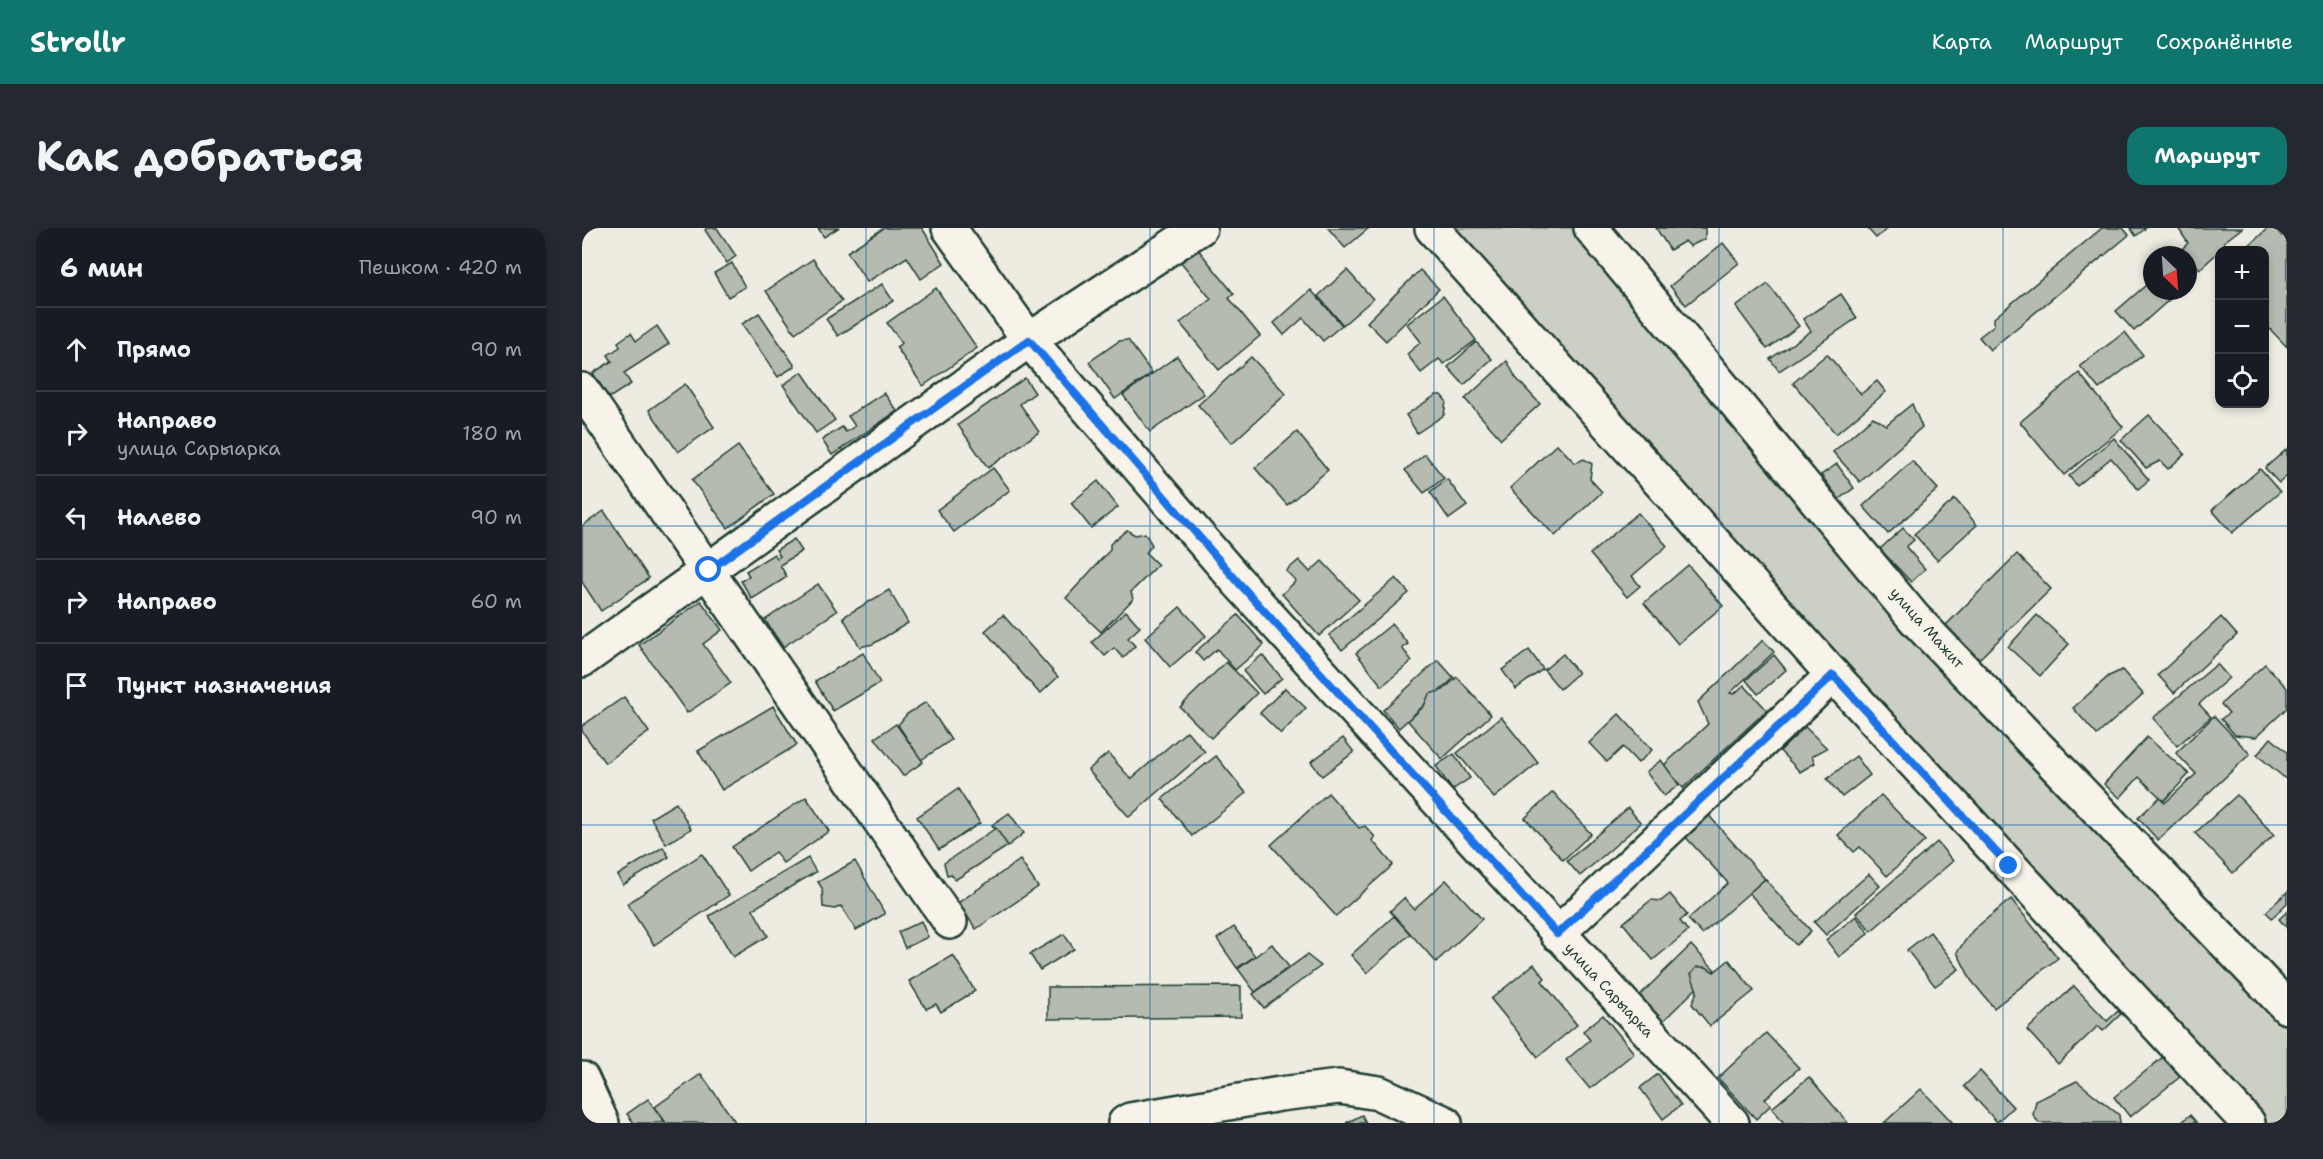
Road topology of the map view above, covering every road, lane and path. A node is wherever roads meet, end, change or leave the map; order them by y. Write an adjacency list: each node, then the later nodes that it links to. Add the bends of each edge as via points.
1 (950, 228): 5 (street, улица Сарыарка)
2 (1200, 228): 5 (street)
3 (1432, 228): 9 (street)
4 (1591, 228): 12 (street, улица Мажит, via 1914,618)
5 (1029, 340): 7 (street); 11 (street, улица Сарыарка, via 1238,582)
6 (582, 390): 7 (street)
7 (709, 570): 8 (street); 10 (street)
8 (582, 660)
9 (1833, 675): 11 (street); 18 (street)
10 (950, 922)
11 (1557, 934): 17 (street, улица Сарыарка)
12 (2287, 1007)
13 (582, 1079): 14 (street)
14 (602, 1123)
15 (1125, 1123): 16 (street, via 1339,1087 1379,1094)
16 (1445, 1123)
17 (1731, 1123)
18 (2248, 1123)

